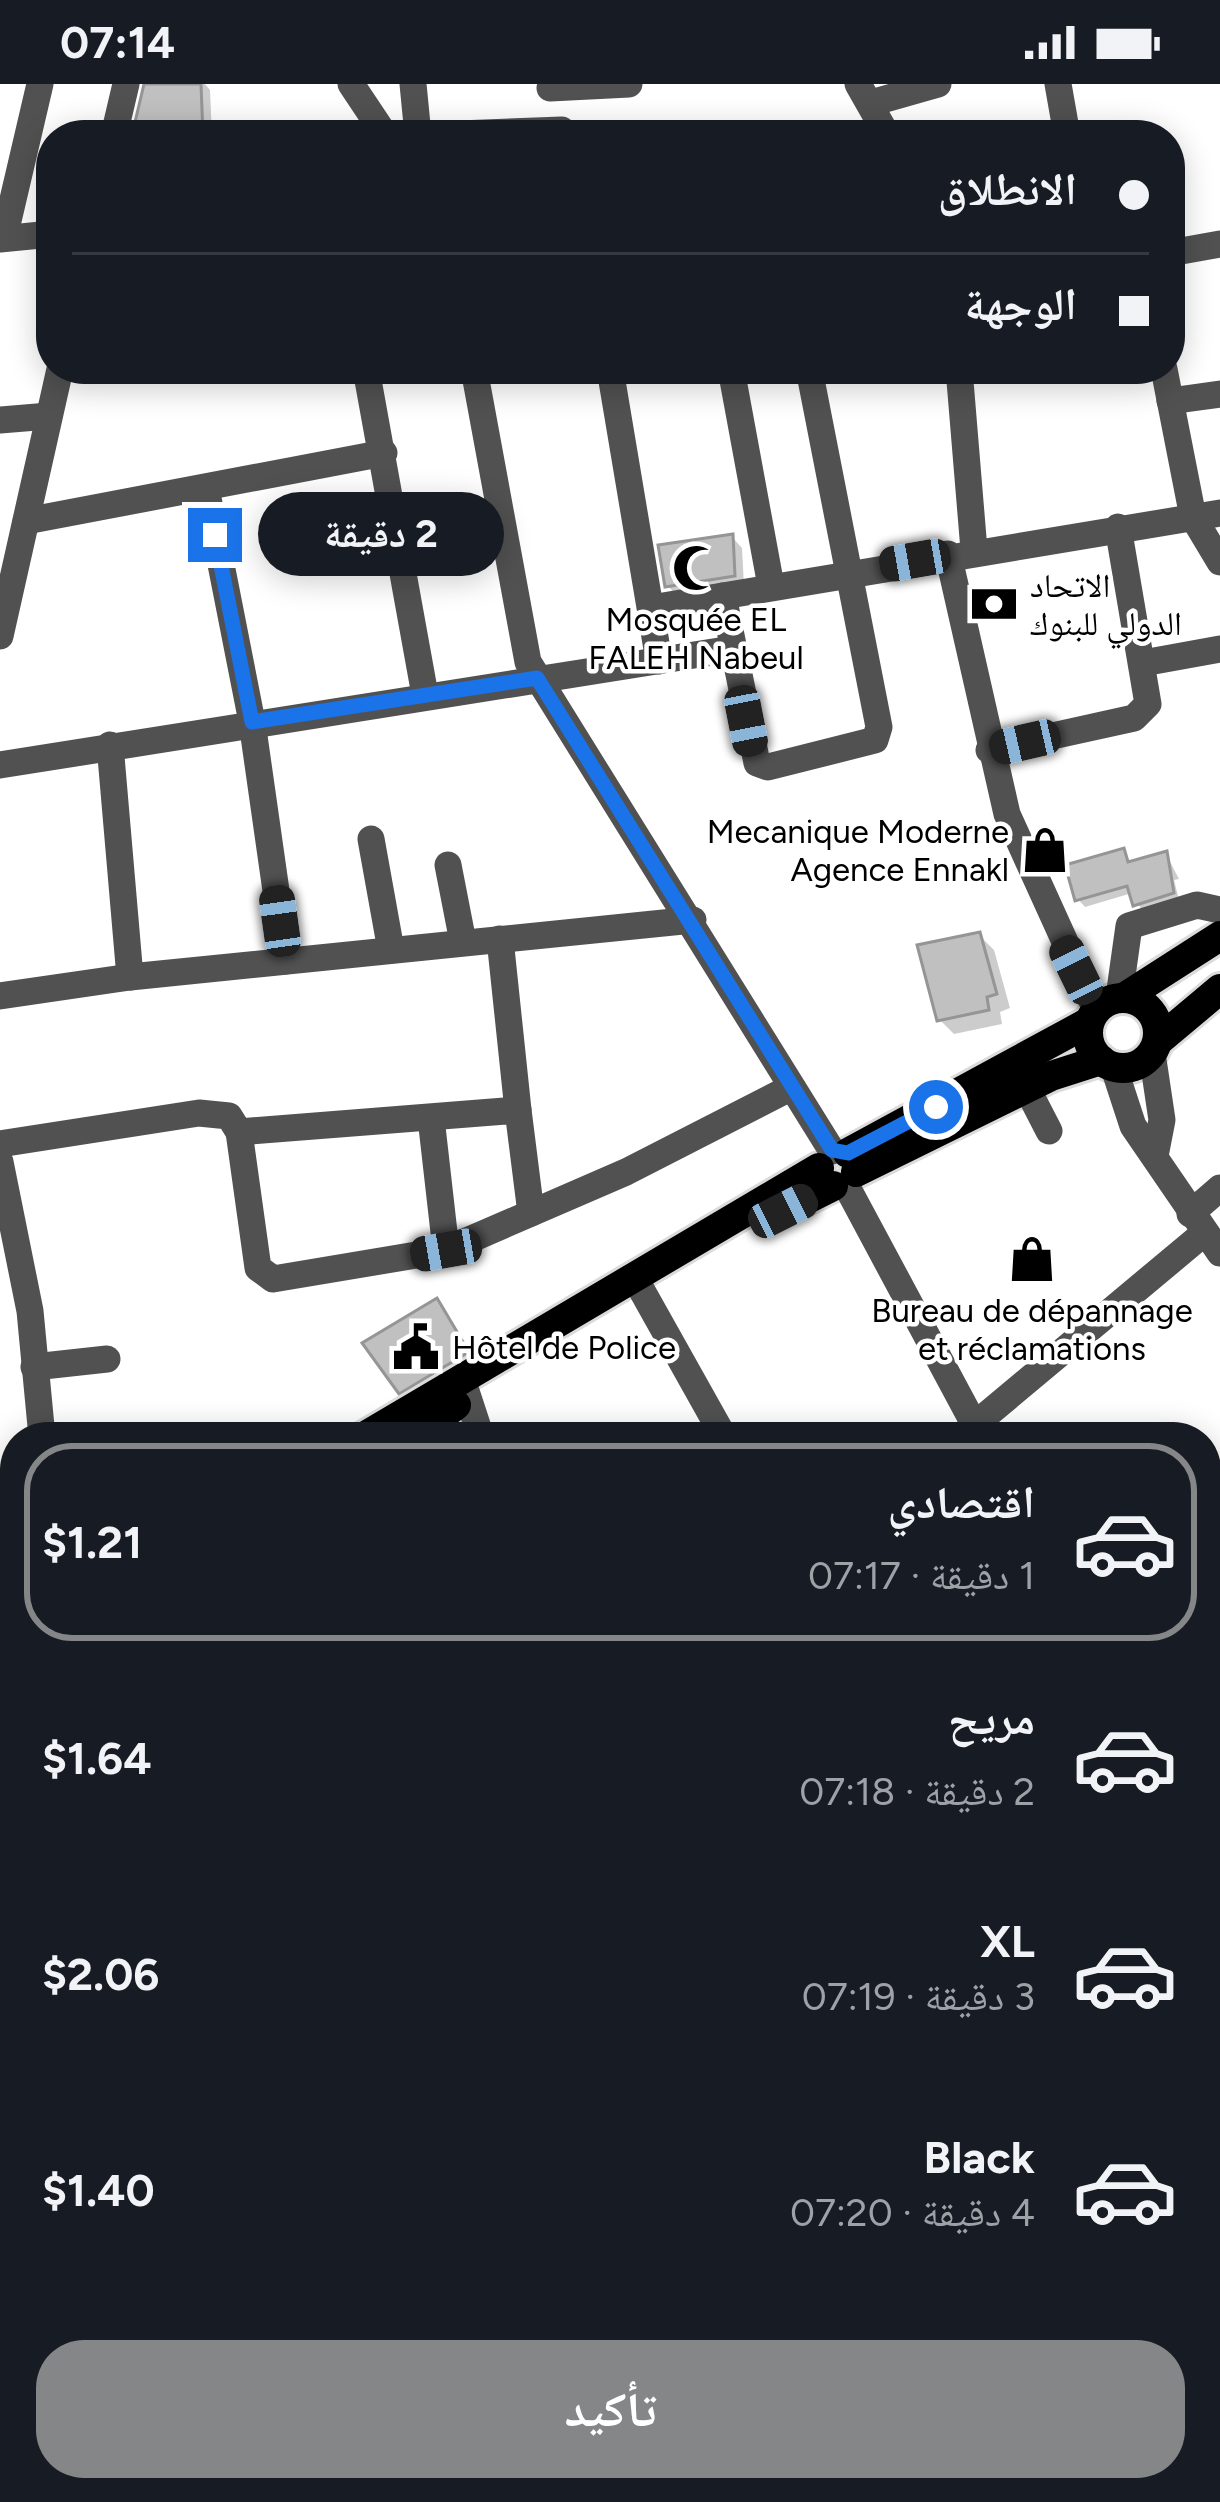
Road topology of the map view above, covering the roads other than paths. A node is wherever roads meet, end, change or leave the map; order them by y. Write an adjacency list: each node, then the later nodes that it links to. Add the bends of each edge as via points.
1 (40, 84): 16 (street)
2 (125, 84): 10 (street)
3 (351, 84): 11 (street)
4 (413, 84): 12 (street)
5 (629, 84): 8 (street)
6 (938, 84): 9 (street)
7 (1058, 84): 15 (street)
8 (550, 86): 13 (street)
9 (864, 93): 14 (street)
10 (117, 120)
11 (375, 120)
12 (417, 120)
13 (560, 120)
14 (879, 120)
15 (1064, 120)
16 (12, 156): 18 (street)
17 (36, 235): 18 (street)
18 (2, 238)
19 (1220, 244): 20 (street)
20 (1185, 250)
21 (57, 384): 31 (street)
22 (369, 384): 33 (street)
23 (477, 384): 49 (street, via 522,641)
24 (613, 384): 43 (street)
25 (734, 384): 41 (street)
26 (812, 384): 40 (street)
27 (959, 384): 38 (street)
28 (1167, 384): 30 (street)
29 (1220, 394): 30 (street)
30 (1170, 401): 35 (street)
31 (50, 416): 32 (street); 36 (street)
32 (0, 420)
33 (384, 453): 34 (street); 50 (street)
34 (206, 488): 36 (street); 51 (street)
35 (1207, 515): 37 (street); 39 (street)
36 (26, 520): 44 (street)
37 (1118, 527): 38 (street); 48 (street)
38 (962, 552): 40 (street); 53 (street)
39 (1220, 562)
40 (847, 572): 41 (street); 45 (street, via 879,727 870,743 757,763)
41 (771, 586): 42 (street)
42 (723, 596): 43 (street); 45 (street)
43 (651, 608): 47 (street)
44 (0, 636)
45 (732, 649): 47 (street)
46 (1220, 649): 48 (street)
47 (659, 661): 49 (street)
48 (1144, 664): 53 (street, via 1150,694 1134,718)
49 (537, 678): 50 (street); 58 (street)
50 (425, 695): 51 (street)
51 (252, 722): 52 (street); 63 (street)
52 (110, 745): 54 (street); 64 (street)
53 (989, 750): 67 (street, via 1019,849)
54 (0, 766)
55 (371, 839): 62 (street)
56 (448, 865): 61 (street)
57 (1220, 910): 67 (street, via 1197,905 1129,926)
58 (693, 920): 60 (street); 71 (street)
59 (1220, 936): 67 (main road)
60 (500, 939): 61 (street); 72 (street)
61 (463, 942): 62 (street)
62 (391, 950): 63 (street)
63 (286, 961): 64 (street)
64 (130, 976): 66 (street)
65 (1220, 989): 68 (main road)
66 (0, 996)
67 (1107, 1006): 68 (main road, via 1155,1016); 69 (main road, via 1089,1045); 70 (main road)
68 (1155, 1047): 69 (main road, via 1142,1063); 77 (street, via 1162,1120)
69 (1107, 1064): 70 (main road); 77 (street)
70 (1021, 1076): 75 (street); 79 (main road)
71 (790, 1088): 79 (street); 81 (street)
72 (518, 1110): 73 (street); 81 (street)
73 (431, 1118): 74 (street); 83 (street)
74 (238, 1132): 76 (street, via 230,1116 199,1113); 83 (street, via 265,1278)
75 (1049, 1132)
76 (0, 1144)
77 (1154, 1156): 82 (street)
78 (0, 1162): 84 (street)
79 (839, 1169): 85 (main road); 94 (street)
80 (1220, 1188): 82 (street)
81 (531, 1213): 83 (street)
82 (1204, 1234): 95 (street)
83 (446, 1250)
84 (10, 1251): 87 (street)
85 (640, 1286): 88 (main road); 93 (street)
86 (107, 1358): 87 (street)
87 (34, 1367): 89 (street)
88 (465, 1390): 90 (main road); 91 (main road); 92 (street)
89 (40, 1422)
90 (396, 1422)
91 (429, 1422)
92 (476, 1422)
93 (716, 1422)
94 (965, 1422)
95 (983, 1422)

